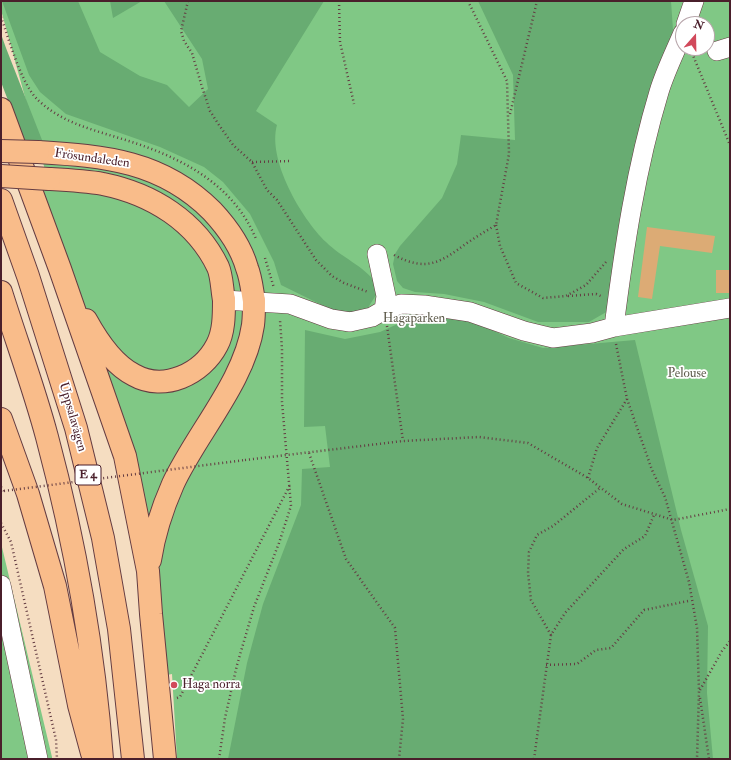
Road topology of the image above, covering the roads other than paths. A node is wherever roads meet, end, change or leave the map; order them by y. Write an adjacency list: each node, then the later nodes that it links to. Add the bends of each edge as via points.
1 (694, 1): 2 (lane)
2 (689, 16)
3 (675, 53): 15 (lane, via 660,91 625,243)
4 (1, 109): 9 (main road)
5 (1, 151): 12 (main road, Frösundaleden, bridge, via 79,154 117,160 150,169 176,182 199,198 236,242 247,268)
6 (1, 176): 11 (main road, Frösundaleden, bridge, via 102,184 141,196 168,209 192,229 204,244 218,268)
7 (1, 200): 22 (main road, Uppsalavägen / E 4, via 76,428 103,538 119,629)
8 (377, 254): 13 (lane)
9 (60, 269): 11 (main road, Frösundaleden, via 91,329 118,365 134,376 154,382 173,381 189,374 205,362 217,344 223,323); 17 (main road, via 125,456)
10 (1, 292): 21 (main road, E 4, via 47,436 72,544 88,632)
11 (224, 300): 12 (lane)
12 (254, 301): 13 (lane, via 290,304 331,319 350,322 372,317); 17 (main road, Frösundaleden, via 253,325 248,345 237,373 173,484 161,514)
13 (385, 303): 15 (lane, via 424,305 470,312 553,338 592,333)
14 (730, 308): 15 (lane)
15 (614, 327)
16 (1, 419): 20 (main road, via 28,494 55,586 78,705)
17 (148, 571): 23 (main road)
18 (1, 585): 19 (lane)
19 (38, 759)
20 (94, 759)
21 (102, 759)
22 (133, 759)
23 (165, 759)

